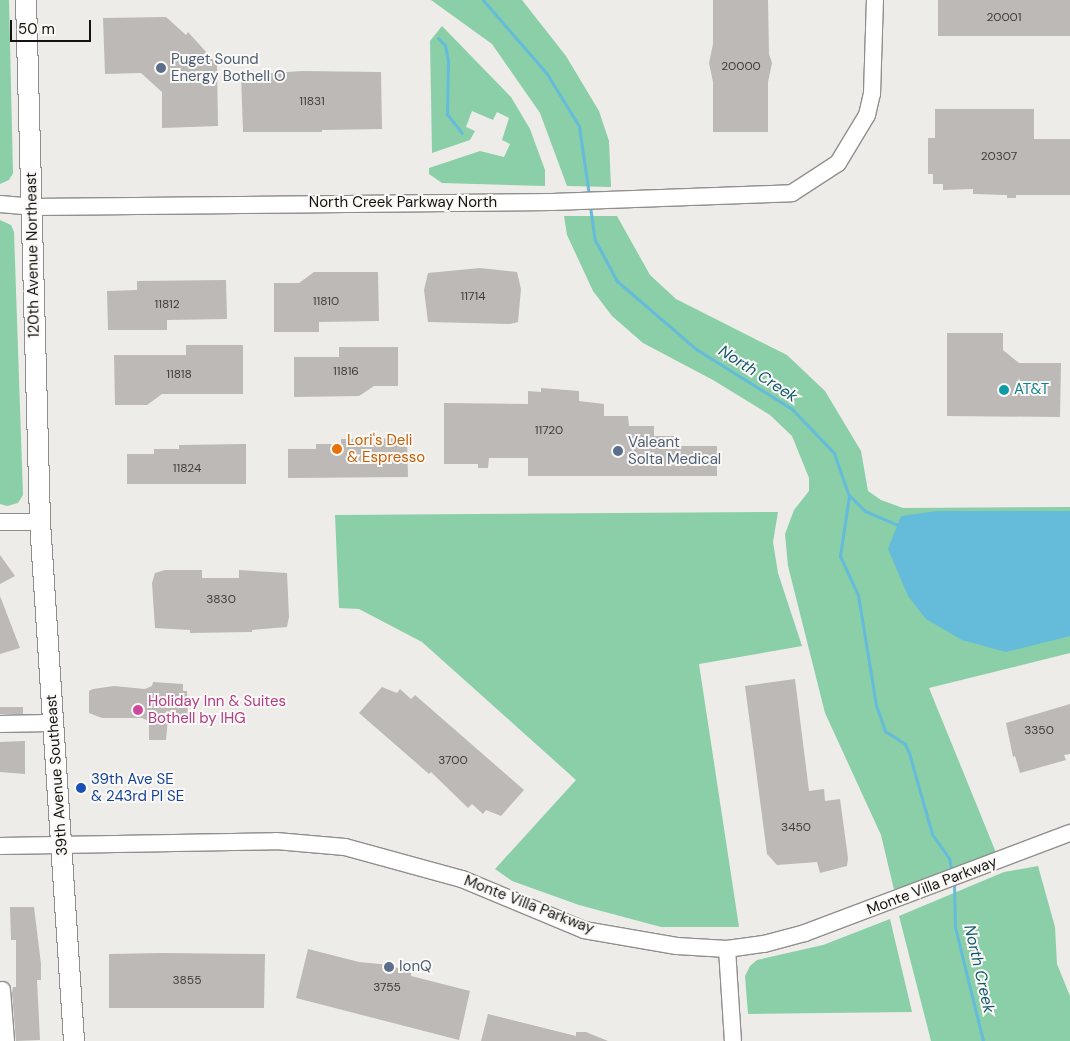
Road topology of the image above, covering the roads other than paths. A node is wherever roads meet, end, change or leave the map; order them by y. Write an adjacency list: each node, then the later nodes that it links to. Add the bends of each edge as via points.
1 (26, 0): 4 (main road, 120th Avenue Northeast)
2 (875, 0): 4 (street, North Creek Parkway North, via 872,94 867,115 838,163 799,190 774,196 603,202)
3 (0, 204): 4 (street, North Creek Parkway North)
4 (32, 207): 5 (main road, 120th Avenue Northeast)
5 (40, 516): 6 (street); 7 (main road, 39th Avenue Southeast)
6 (0, 522)
7 (54, 723): 8 (street); 10 (main road, 39th Avenue Southeast)
8 (0, 724)
9 (1070, 833): 12 (street, Monte Villa Parkway, via 805,934)
10 (62, 844): 11 (street, Monte Villa Parkway); 12 (street, Monte Villa Parkway, via 276,841 345,847 462,879 584,930 676,946); 15 (main road, 39th Avenue Southeast)
11 (0, 846)
12 (727, 949): 16 (street)
13 (2, 990): 14 (street)
14 (6, 1041)
15 (74, 1041)
16 (733, 1041)

